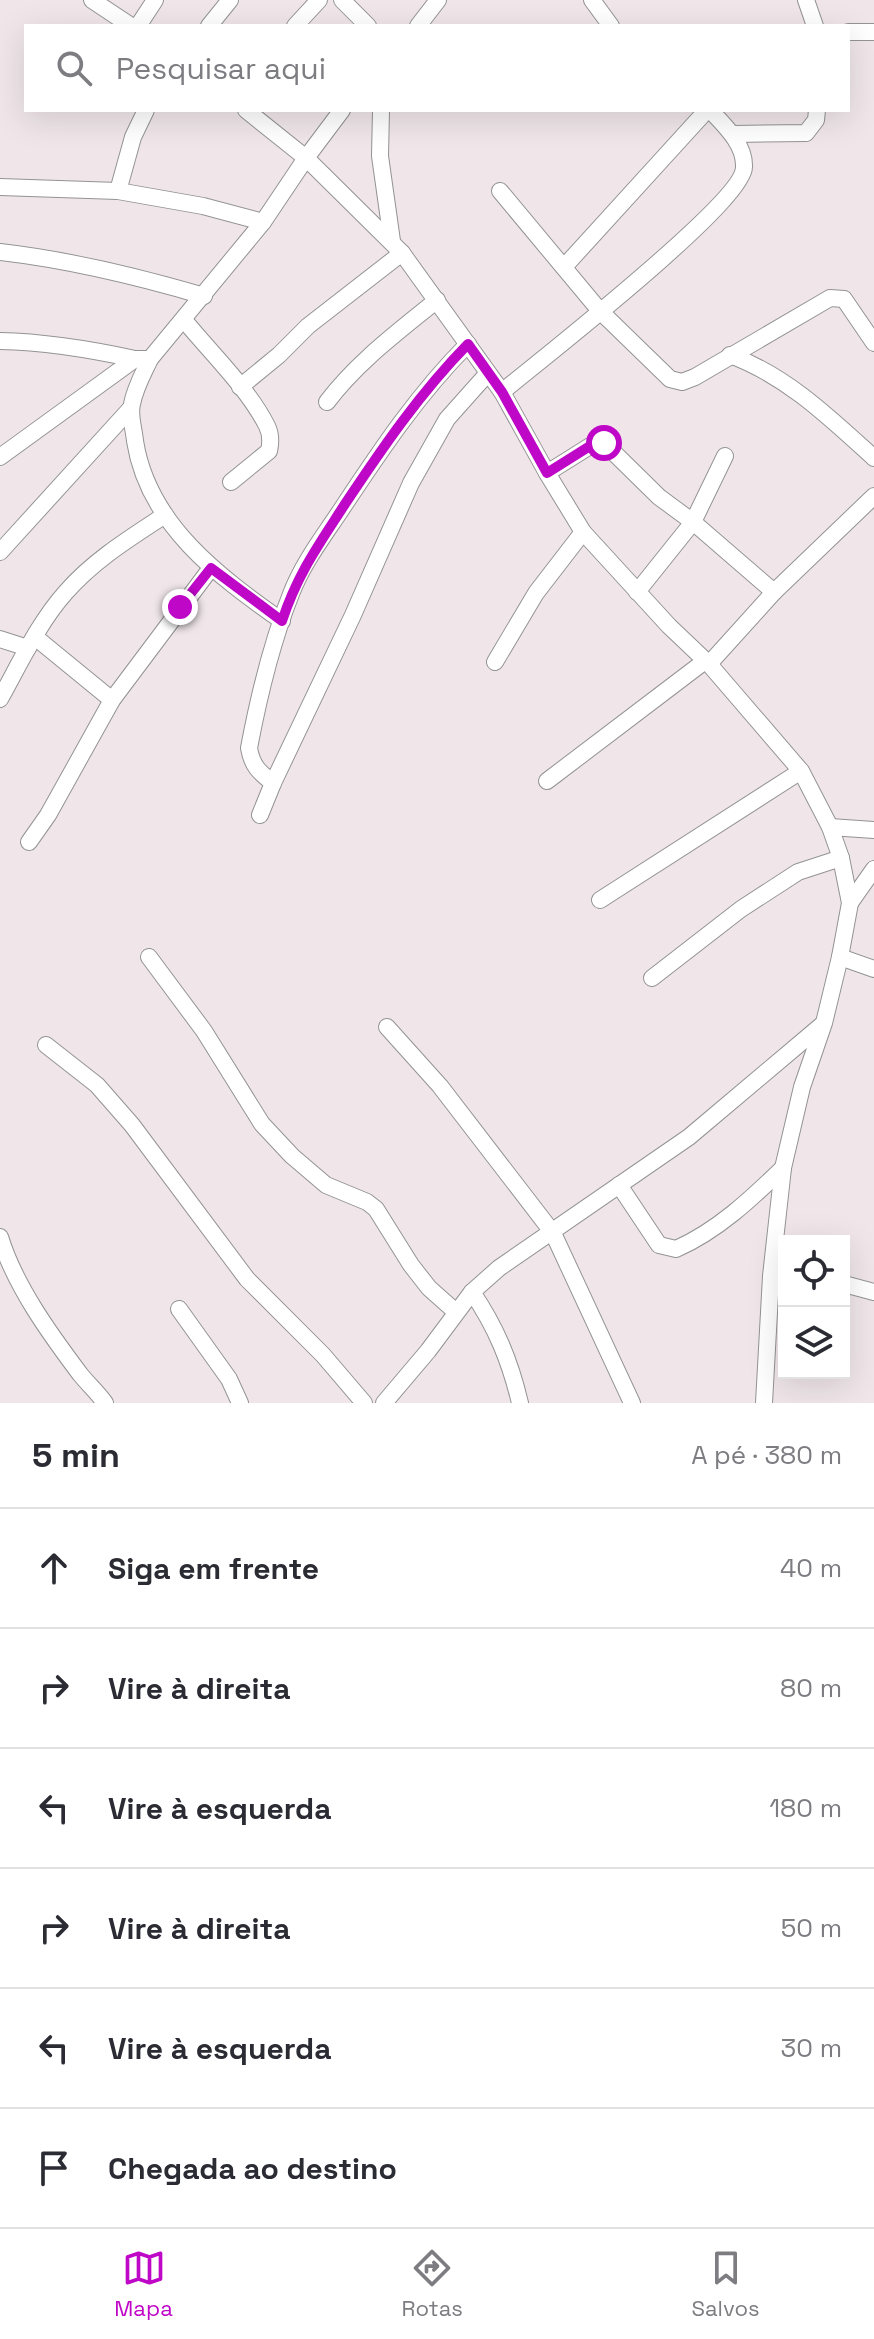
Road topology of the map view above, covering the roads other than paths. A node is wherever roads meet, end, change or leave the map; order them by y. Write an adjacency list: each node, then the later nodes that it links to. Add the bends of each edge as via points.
1 (92, 0): 9 (street)
2 (155, 0): 10 (street)
3 (230, 0): 11 (street)
4 (319, 0): 12 (street)
5 (342, 0): 13 (street)
6 (438, 0): 14 (street)
7 (806, 0): 16 (street)
8 (595, 1): 15 (street)
9 (128, 24)
10 (139, 24)
11 (211, 24)
12 (297, 24)
13 (366, 24)
14 (420, 24)
15 (610, 24)
16 (814, 24)
17 (850, 32): 18 (street)
18 (874, 32)
19 (145, 112): 29 (street)
20 (248, 112): 27 (street)
21 (340, 112): 27 (street)
22 (381, 112): 32 (street, via 380,156)
23 (707, 112): 34 (street)
24 (711, 112): 26 (street)
25 (817, 112): 26 (street, via 806,133)
26 (733, 134): 37 (street, via 744,166 742,177 713,210)
27 (306, 158): 31 (street); 32 (street)
28 (0, 187): 29 (street)
29 (118, 191): 31 (street)
30 (500, 191): 34 (street)
31 (263, 222): 35 (street)
32 (397, 247): 36 (street); 45 (street)
33 (0, 252): 35 (street, via 122,272)
34 (564, 267): 37 (street)
35 (204, 296): 38 (street)
36 (437, 300): 41 (street); 47 (street, via 379,347)
37 (600, 311): 42 (street, via 670,379 695,377); 46 (street)
38 (184, 320): 43 (street); 45 (street)
39 (0, 341): 43 (street)
40 (874, 343): 42 (street, via 838,297)
41 (468, 344): 44 (street); 62 (street, via 386,441 303,567)
42 (730, 355): 51 (street, via 755,364 803,396)
43 (142, 359): 48 (street); 50 (street)
44 (488, 373): 46 (street); 71 (street, via 447,419 411,483)
45 (240, 387): 53 (street, via 268,427 271,441 263,458)
46 (502, 392): 52 (street)
47 (327, 402)
48 (131, 408): 55 (street, via 145,478); 58 (street)
49 (725, 456): 56 (street)
50 (0, 457)
51 (874, 458)
52 (547, 473): 56 (street, via 604,443); 57 (street)
53 (231, 482)
54 (874, 496): 61 (street)
55 (165, 515): 59 (street); 64 (street, via 87,570)
56 (693, 522): 60 (street); 61 (street)
57 (583, 532): 60 (street); 65 (street, via 536,593)
58 (0, 552)
59 (211, 568): 62 (street); 68 (street)
60 (637, 592): 66 (street)
61 (774, 592): 66 (street)
62 (282, 621): 71 (street, via 262,680 249,748 256,769)
63 (0, 639): 64 (street)
64 (32, 642): 67 (street); 68 (street)
65 (495, 662)
66 (707, 662): 69 (street); 70 (street)
67 (0, 699)
68 (112, 700): 75 (street)
69 (801, 771): 73 (street); 78 (street)
70 (547, 781)
71 (273, 783): 72 (street)
72 (260, 815)
73 (830, 827): 74 (street); 76 (street)
74 (874, 830)
75 (29, 842)
76 (841, 858): 79 (street); 83 (street, via 798,872)
77 (874, 869): 79 (street)
78 (600, 900)
79 (850, 903): 81 (street)
80 (149, 957): 97 (street, via 204,1031 262,1124 326,1185 376,1209 411,1265)
81 (840, 957): 82 (street); 84 (street)
82 (874, 969)
83 (652, 978)
84 (824, 1023): 87 (street); 88 (street, via 689,1137)
85 (387, 1027): 89 (street, via 440,1086)
86 (46, 1045): 100 (street, via 106,1095 247,1279)
87 (783, 1168): 88 (street, via 711,1229 676,1249 659,1245); 90 (street)
88 (619, 1185): 89 (street)
89 (553, 1233): 94 (street); 103 (street)
90 (780, 1235)
91 (0, 1237): 98 (street, via 28,1296)
92 (778, 1277): 104 (street)
93 (850, 1286): 95 (street)
94 (472, 1292): 97 (street); 102 (street, via 510,1362)
95 (874, 1292)
96 (179, 1309): 99 (street)
97 (456, 1312): 101 (street)
98 (105, 1403)
99 (240, 1403)
100 (364, 1403)
101 (384, 1403)
102 (520, 1403)
103 (632, 1403)
104 (764, 1403)

